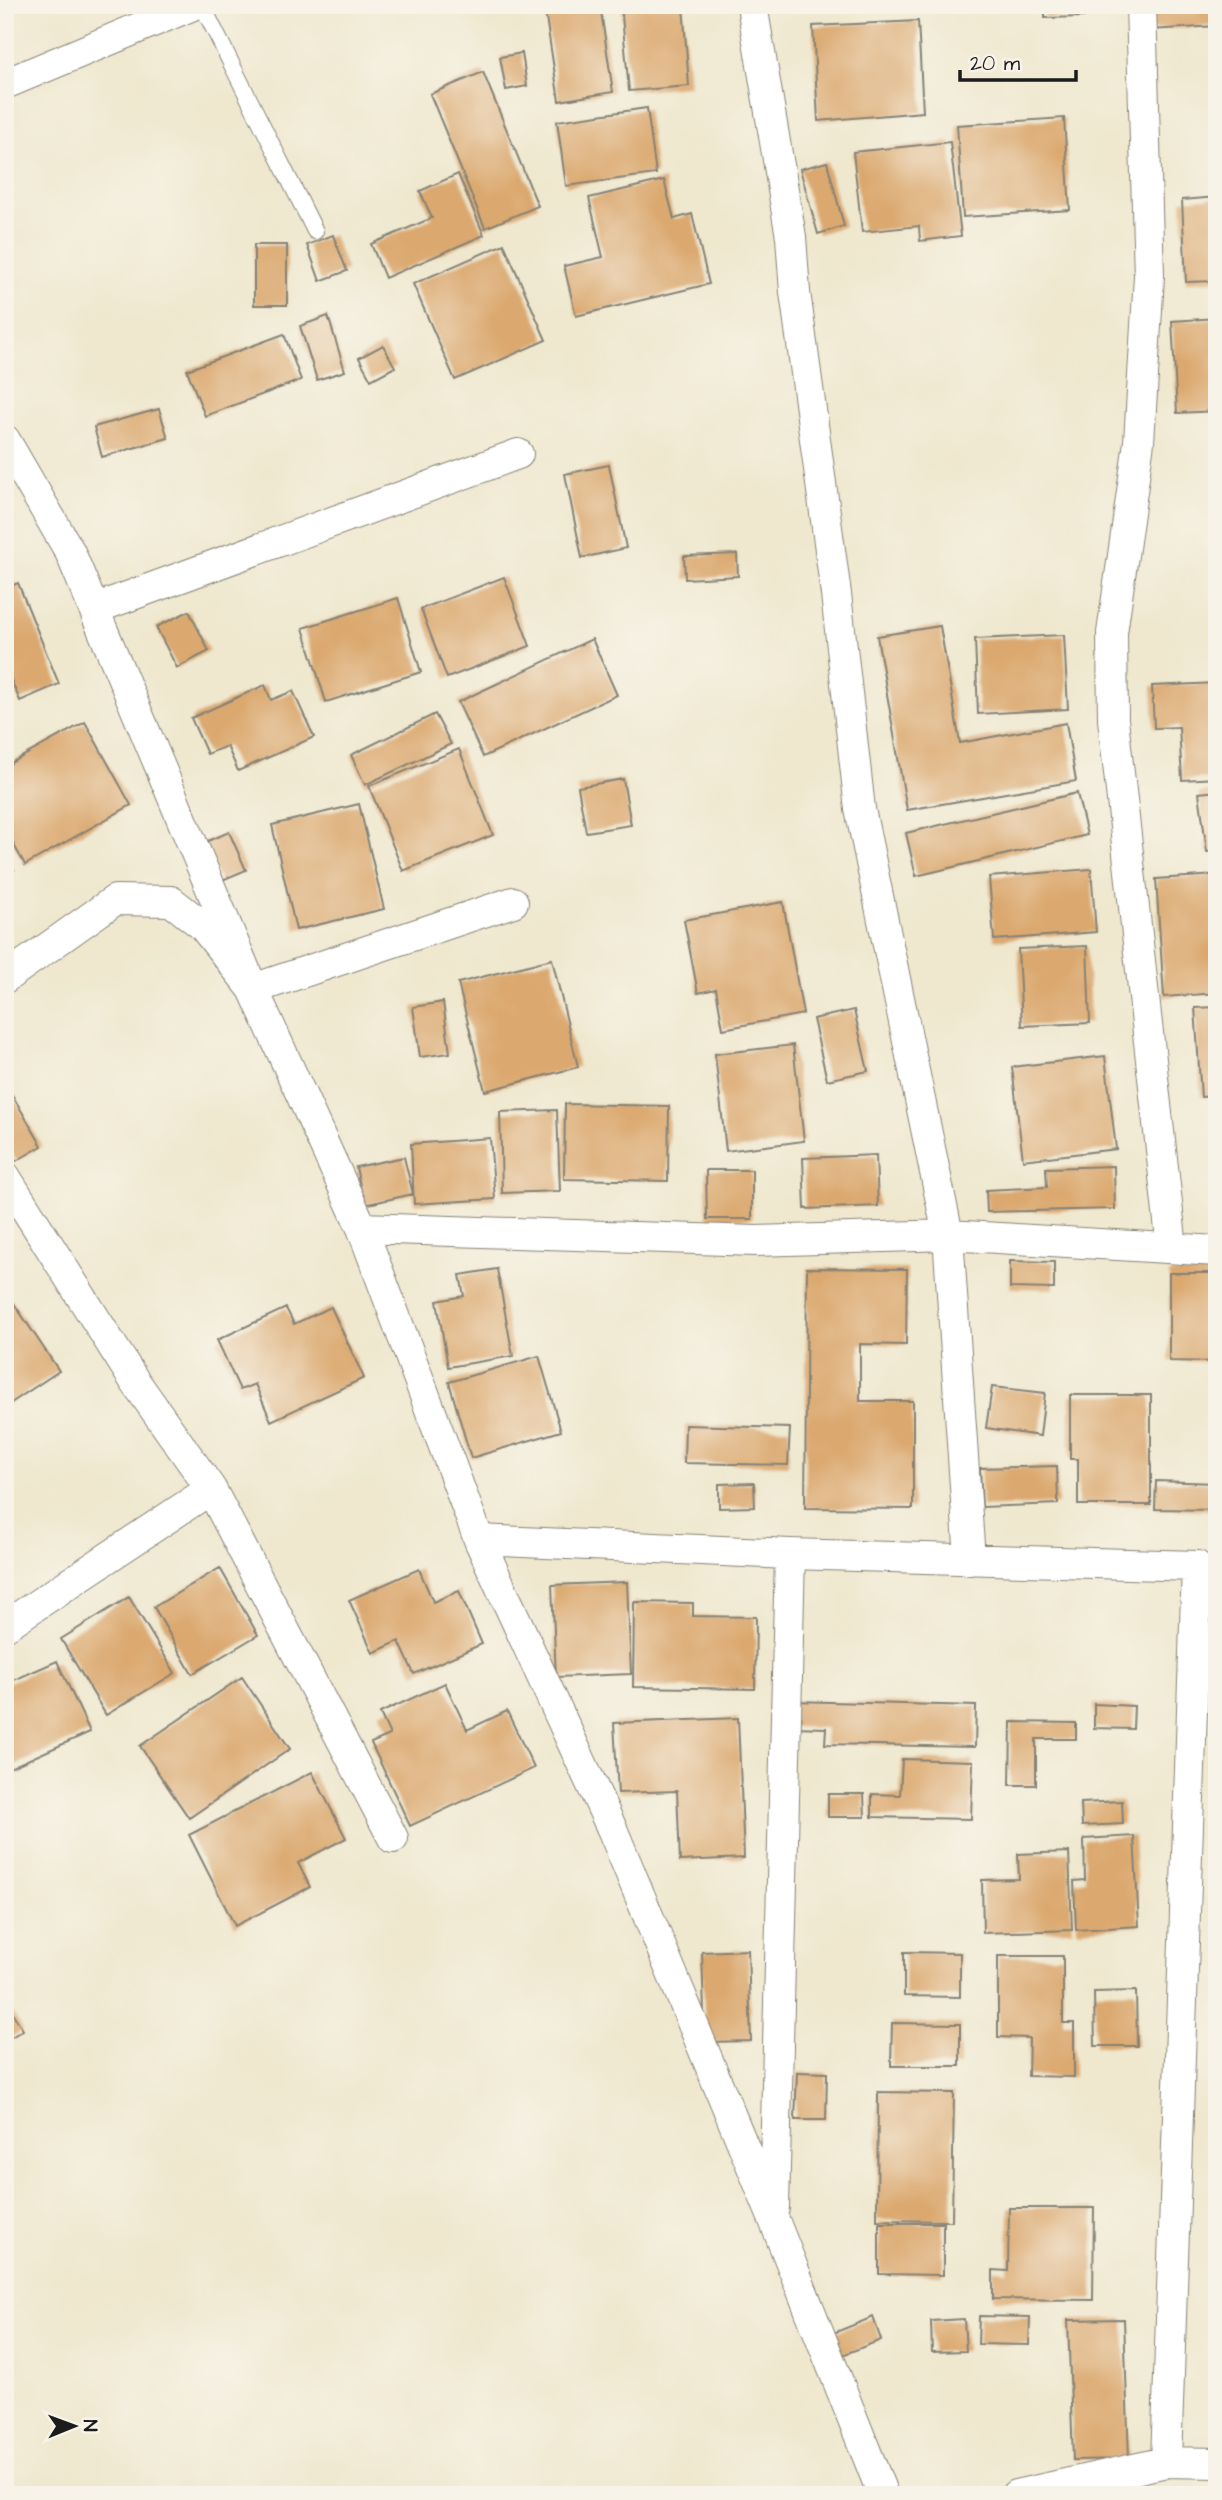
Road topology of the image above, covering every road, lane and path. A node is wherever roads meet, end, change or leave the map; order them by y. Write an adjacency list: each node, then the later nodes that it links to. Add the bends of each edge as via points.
1 (193, 5): 5 (street)
2 (201, 5): 6 (lane)
3 (752, 5): 15 (street, via 791,237 860,809)
4 (1141, 5): 16 (street, via 1149,276 1139,442 1112,633 1113,719)
5 (5, 85)
6 (314, 231)
7 (5, 439): 9 (street, via 70,552)
8 (518, 454): 9 (street)
9 (94, 609): 12 (street)
10 (513, 902): 12 (street)
11 (5, 978): 12 (street, via 115,901 171,901 203,926)
12 (253, 989): 14 (street)
13 (5, 1176): 18 (street, via 134,1380)
14 (362, 1228): 15 (street, via 756,1241); 19 (street)
15 (948, 1235): 16 (street); 21 (street)
16 (1172, 1248): 17 (street)
17 (1217, 1251)
18 (211, 1489): 23 (street); 24 (street)
19 (479, 1540): 20 (street); 25 (street, via 612,1831)
20 (790, 1554): 21 (street); 25 (street)
21 (970, 1560): 22 (street)
22 (1207, 1566): 26 (street)
23 (5, 1626)
24 (393, 1838)
25 (774, 2220): 28 (street)
26 (1166, 2462): 27 (street); 29 (street)
27 (1217, 2463)
28 (883, 2495)
29 (1016, 2495)

